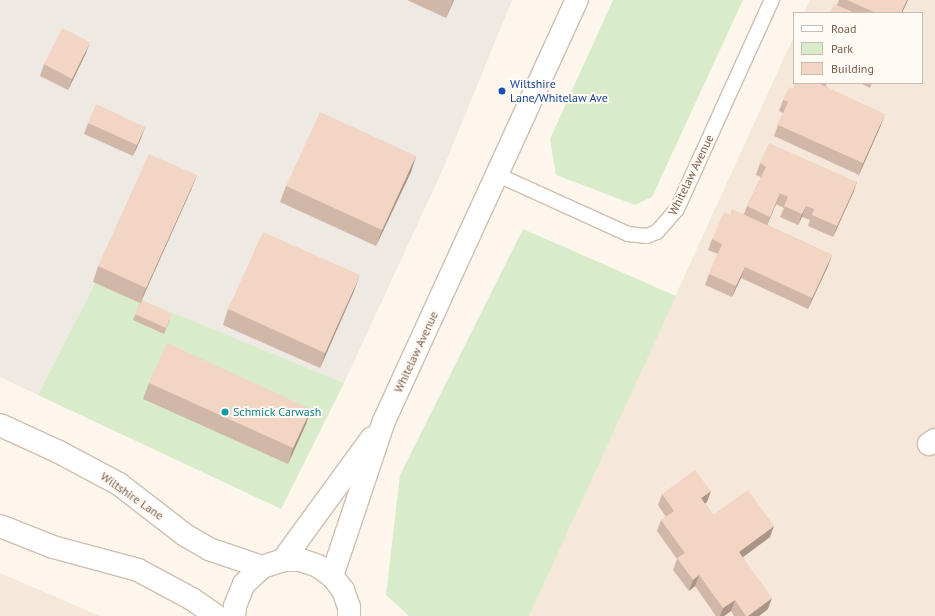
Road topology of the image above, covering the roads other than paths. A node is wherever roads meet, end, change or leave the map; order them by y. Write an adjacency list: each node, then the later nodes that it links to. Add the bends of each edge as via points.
1 (577, 0): 3 (street, Whitelaw Avenue)
2 (772, 0): 3 (lane, Whitelaw Avenue, via 677,209 657,232 646,236 628,234)
3 (498, 175): 4 (street, Whitelaw Avenue)
4 (384, 420): 7 (street, Whitelaw Avenue); 9 (street, Whitelaw Avenue)
5 (0, 425): 8 (street, Wiltshire Lane, via 59,452 113,481 185,535 209,549)
6 (0, 526): 11 (street, via 53,547 138,570 192,599)
7 (283, 560): 8 (street); 9 (street, via 301,560 318,566)
8 (262, 567): 12 (street, via 244,584 235,606)
9 (332, 576): 10 (street, via 343,590)
10 (351, 613)
11 (216, 616)
12 (234, 616)

